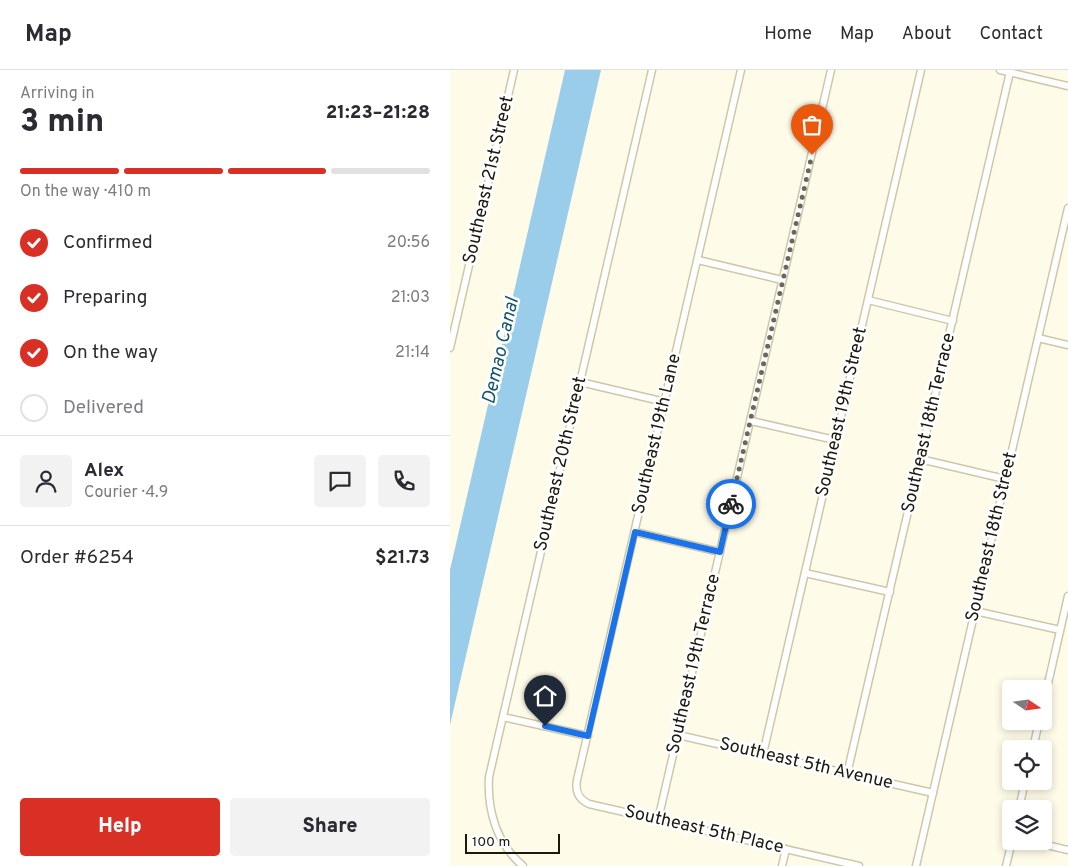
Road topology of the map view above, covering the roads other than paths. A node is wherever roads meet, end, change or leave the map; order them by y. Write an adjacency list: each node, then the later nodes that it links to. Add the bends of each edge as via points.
1 (514, 70): 16 (street, Southeast 21st Street)
2 (652, 70): 17 (street, Southeast 20th Street)
3 (741, 70): 10 (street, Southeast 19th Lane)
4 (831, 70): 11 (street, Southeast 19th Terrace)
5 (921, 70): 12 (street, Southeast 19th Street)
6 (1000, 70): 7 (street)
7 (1010, 72): 8 (street); 13 (street, Southeast 18th Terrace)
8 (1068, 86)
9 (1068, 208): 14 (street, Southeast 18th Street)
10 (698, 260): 11 (street); 18 (street, Southeast 19th Lane)
11 (782, 280): 19 (street, Southeast 19th Terrace)
12 (868, 300): 13 (street); 20 (street, Southeast 19th Street)
13 (952, 321): 21 (street, Southeast 18th Terrace)
14 (1038, 338): 15 (street); 22 (street, Southeast 18th Street)
15 (1068, 345)
16 (450, 348)
17 (580, 382): 18 (street); 31 (street, Southeast 20th Street)
18 (665, 402): 23 (street, Southeast 19th Lane)
19 (751, 421): 20 (street); 24 (street, Southeast 19th Terrace)
20 (835, 440): 25 (street, Southeast 19th Street)
21 (920, 459): 22 (street); 26 (street, Southeast 18th Terrace)
22 (1005, 479): 28 (street, Southeast 18th Street)
23 (635, 532): 24 (street); 33 (street, Southeast 19th Lane)
24 (720, 552): 32 (street, Southeast 19th Terrace)
25 (805, 573): 26 (street); 34 (street, Southeast 19th Street)
26 (890, 592): 35 (street, Southeast 18th Terrace)
27 (1068, 596): 29 (street)
28 (975, 610): 29 (street); 36 (street, Southeast 18th Street)
29 (1060, 630): 30 (street)
30 (1049, 680)
31 (503, 717): 33 (street); 43 (street, Southeast 20th Street, via 491,769 489,804 502,839)
32 (678, 735): 34 (street, Southeast 5th Avenue); 38 (street, Southeast 19th Terrace)
33 (588, 736): 37 (street, Southeast 19th Lane, via 576,785)
34 (763, 754): 35 (street, Southeast 5th Avenue)
35 (847, 774): 36 (street, Southeast 5th Avenue)
36 (933, 793): 46 (street, Southeast 18th Street)
37 (579, 798): 38 (street, Southeast 5th Place, via 589,804)
38 (658, 820): 40 (street, Southeast 5th Place)
39 (1052, 846): 42 (street)
40 (786, 849): 44 (street); 45 (street, Southeast 5th Place)
41 (1010, 850): 47 (street)
42 (1068, 850)
43 (523, 866)
44 (782, 866)
45 (859, 866)
46 (916, 866)
47 (1006, 866)

